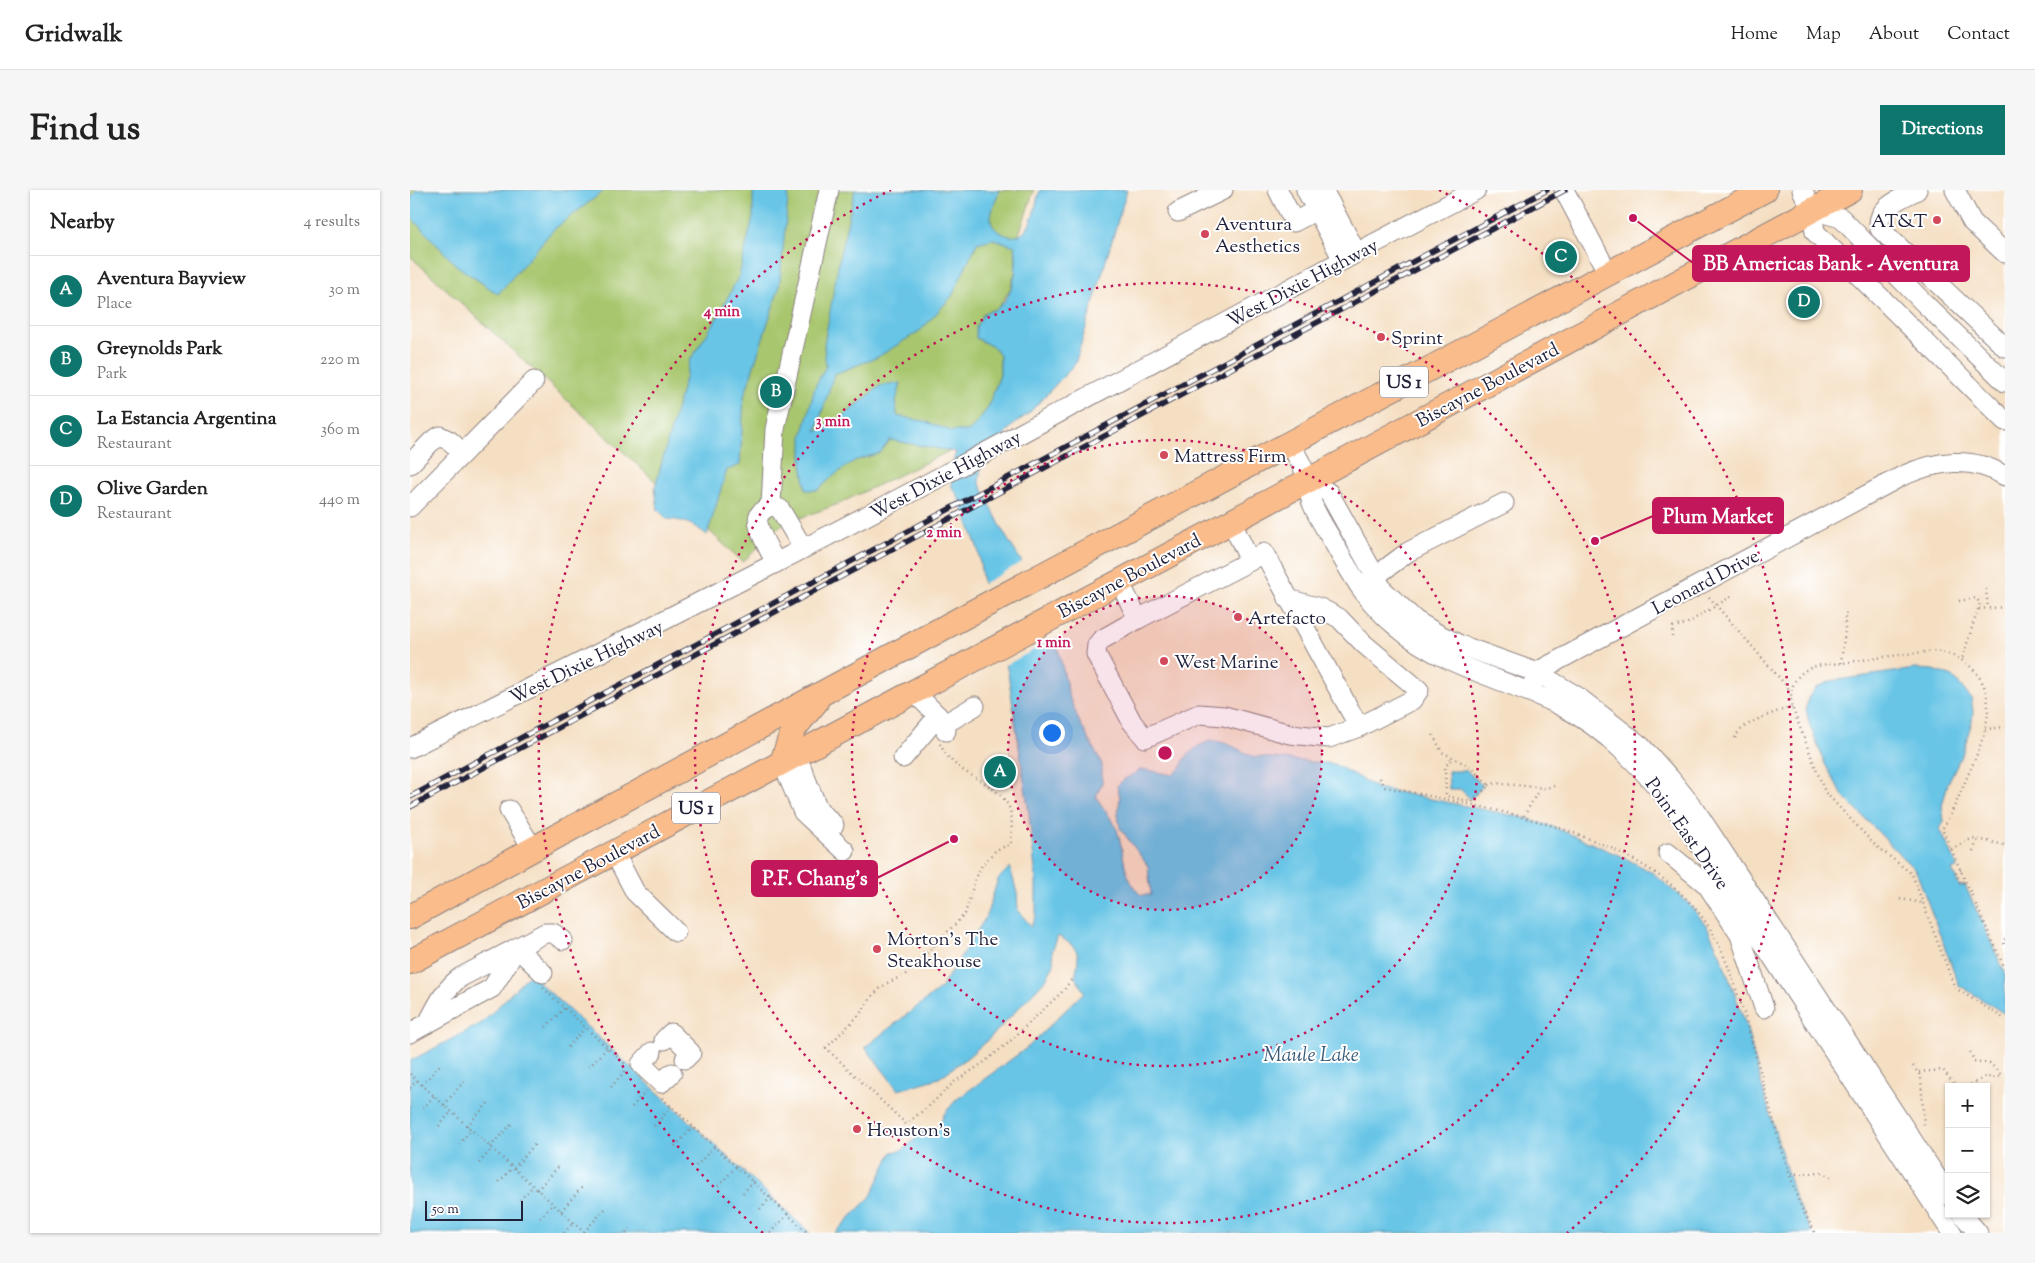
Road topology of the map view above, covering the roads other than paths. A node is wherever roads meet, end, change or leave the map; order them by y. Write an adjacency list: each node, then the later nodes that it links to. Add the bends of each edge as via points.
1 (829, 190): 29 (street, via 775,429)
2 (1224, 190): 13 (street)
3 (1278, 190): 12 (street, via 1294,222)
4 (1306, 190): 12 (street)
5 (1476, 190): 15 (street, West Dixie Highway)
6 (1564, 190): 16 (street)
7 (1765, 190): 16 (main road, US 1)
8 (1850, 190): 11 (main road, Biscayne Boulevard / US 1)
9 (1917, 190): 19 (street, via 1886,209 1880,216 1880,229)
10 (1955, 190): 14 (street, via 1972,222)
11 (1807, 200): 17 (street, via 1841,218); 18 (street, via 1815,232); 27 (main road, Biscayne Boulevard / US 1)
12 (1323, 201): 15 (street)
13 (1178, 212)
14 (2005, 254)
15 (1349, 256): 32 (street, West Dixie Highway)
16 (1608, 273): 23 (main road, US 1)
17 (1900, 279): 18 (street); 21 (street)
18 (1881, 299): 22 (street)
19 (2005, 348)
20 (534, 381): 24 (street)
21 (2005, 382)
22 (2005, 421)
23 (1290, 443): 27 (street, Point East Drive); 41 (main road, US 1)
24 (463, 453): 25 (street, via 440,436); 30 (street)
25 (410, 464)
26 (2005, 476): 40 (street, Leonard Drive, via 1973,463 1945,462 1922,467)
27 (1308, 480): 31 (main road, Biscayne Boulevard / US 1); 35 (street, Point East Drive, via 1329,492); 37 (street, Point East Drive, via 1311,502)
28 (1504, 502): 35 (street, via 1408,552)
29 (772, 505): 32 (street, via 780,509); 34 (street, via 759,515 758,520)
30 (410, 507)
31 (1231, 521): 33 (street); 36 (main road, Biscayne Boulevard / US 1)
32 (803, 548): 34 (street, West Dixie Highway)
33 (1250, 561): 38 (street, via 1264,554); 39 (street)
34 (776, 563): 48 (street, West Dixie Highway, via 669,620)
35 (1375, 578): 37 (street); 40 (street, Point East Drive, via 1394,602 1438,634)
36 (1119, 581): 39 (street); 42 (main road, Biscayne Boulevard / US 1)
37 (1359, 588): 43 (street, Point East Drive, via 1398,628 1422,644 1452,661)
38 (1288, 599): 45 (street); 45 (street, via 1320,608 1339,618 1364,644 1419,690 1412,700)
39 (1138, 619): 45 (street, via 1101,640 1096,654 1132,722 1145,738 1199,714 1224,716 1290,734 1328,738)
40 (1538, 673): 43 (street); 47 (street, Point East Drive, via 1580,698)
41 (828, 690): 49 (main road, via 794,730); 53 (main road, US 1)
42 (913, 691): 46 (street); 49 (main road, Biscayne Boulevard / US 1)
43 (1529, 691): 47 (street, Point East Drive)
44 (975, 706): 46 (street)
45 (1359, 728)
46 (941, 729): 50 (street)
47 (1621, 738): 52 (street, Point East Drive, via 1638,765)
48 (410, 748)
49 (789, 758): 54 (main road, Biscayne Boulevard / US 1)
50 (903, 758)
51 (509, 810): 53 (street)
52 (1708, 844): 57 (street, Point East Drive); 60 (street, Point East Drive)
53 (533, 849): 56 (main road, US 1)
54 (614, 852): 58 (street, via 635,892); 62 (main road, Biscayne Boulevard / US 1)
55 (1668, 853): 57 (street, via 1707,885)
56 (410, 917)
57 (1744, 928): 60 (street, Point East Drive); 65 (street)
58 (676, 932)
59 (563, 940): 61 (street, via 553,933 545,933)
60 (1772, 940): 71 (street, Point East Drive, via 1840,1045)
61 (517, 948): 63 (street); 64 (street); 67 (street, via 452,984)
62 (410, 962)
63 (543, 980)
64 (484, 984): 66 (street, via 458,997); 66 (street, via 492,988)
65 (1764, 1008)
66 (451, 1011): 67 (street)
67 (428, 1023): 68 (street)
68 (410, 1032)
69 (685, 1059): 70 (street, via 691,1053 648,1051 661,1083)
70 (672, 1072)
71 (1911, 1141): 72 (street, Point East Drive); 74 (street, Point East Drive)
72 (1945, 1190)
73 (1965, 1218): 75 (street)
74 (1952, 1233)
75 (1978, 1233)

